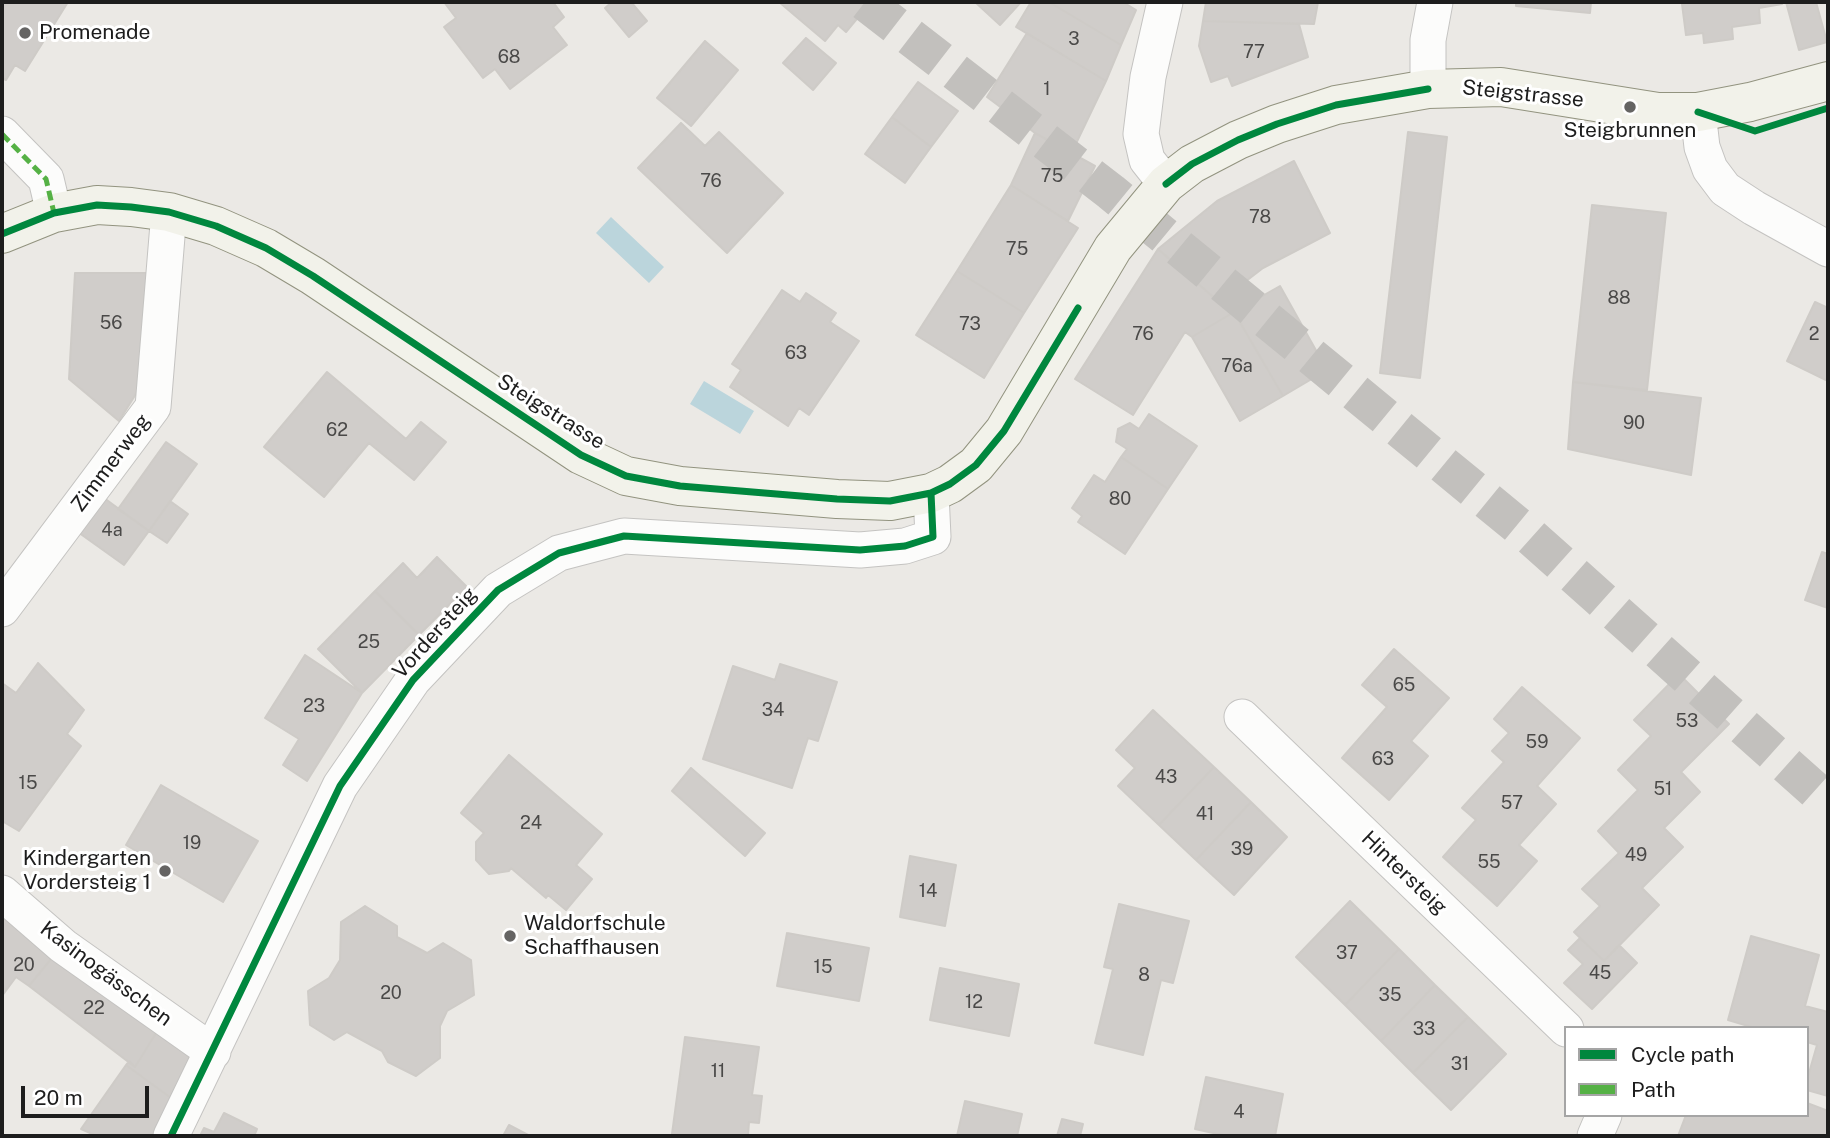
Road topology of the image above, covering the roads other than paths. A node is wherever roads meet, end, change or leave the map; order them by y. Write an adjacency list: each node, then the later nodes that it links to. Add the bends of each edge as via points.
1 (1165, 2): 7 (street, via 1141,134 1147,160)
2 (1435, 2): 4 (street, via 1428,40)
3 (1828, 81): 5 (street, Steigstrasse)
4 (1428, 89): 5 (street, Steigstrasse, via 1501,88 1658,112); 7 (street, Steigstrasse, via 1336,106 1277,124 1192,164)
5 (1698, 111): 11 (street, via 1702,147 1710,169 1725,189)
6 (2, 134): 9 (street, via 46,179)
7 (1166, 184): 12 (street, Steigstrasse, via 1113,248 1004,431 976,465)
8 (169, 212): 9 (street, Steigstrasse, via 97,205); 12 (street, Steigstrasse, via 266,248 581,455 626,476 680,486 836,499 890,501); 13 (street, Zimmerweg, via 153,407)
9 (54, 213): 10 (street, Steigstrasse)
10 (2, 234)
11 (1828, 249)
12 (930, 493): 17 (street, Vordersteig, via 933,537 905,547 860,550 624,536 559,553 498,590 413,680 340,786)
13 (2, 609)
14 (1242, 717): 16 (street, Hintersteig)
15 (2, 893): 17 (street, Kasinogässchen, via 63,946)
16 (1564, 1027)
17 (213, 1052): 19 (street, Vordersteig)
18 (1603, 1117): 20 (street)
19 (170, 1136)
20 (1595, 1136)

